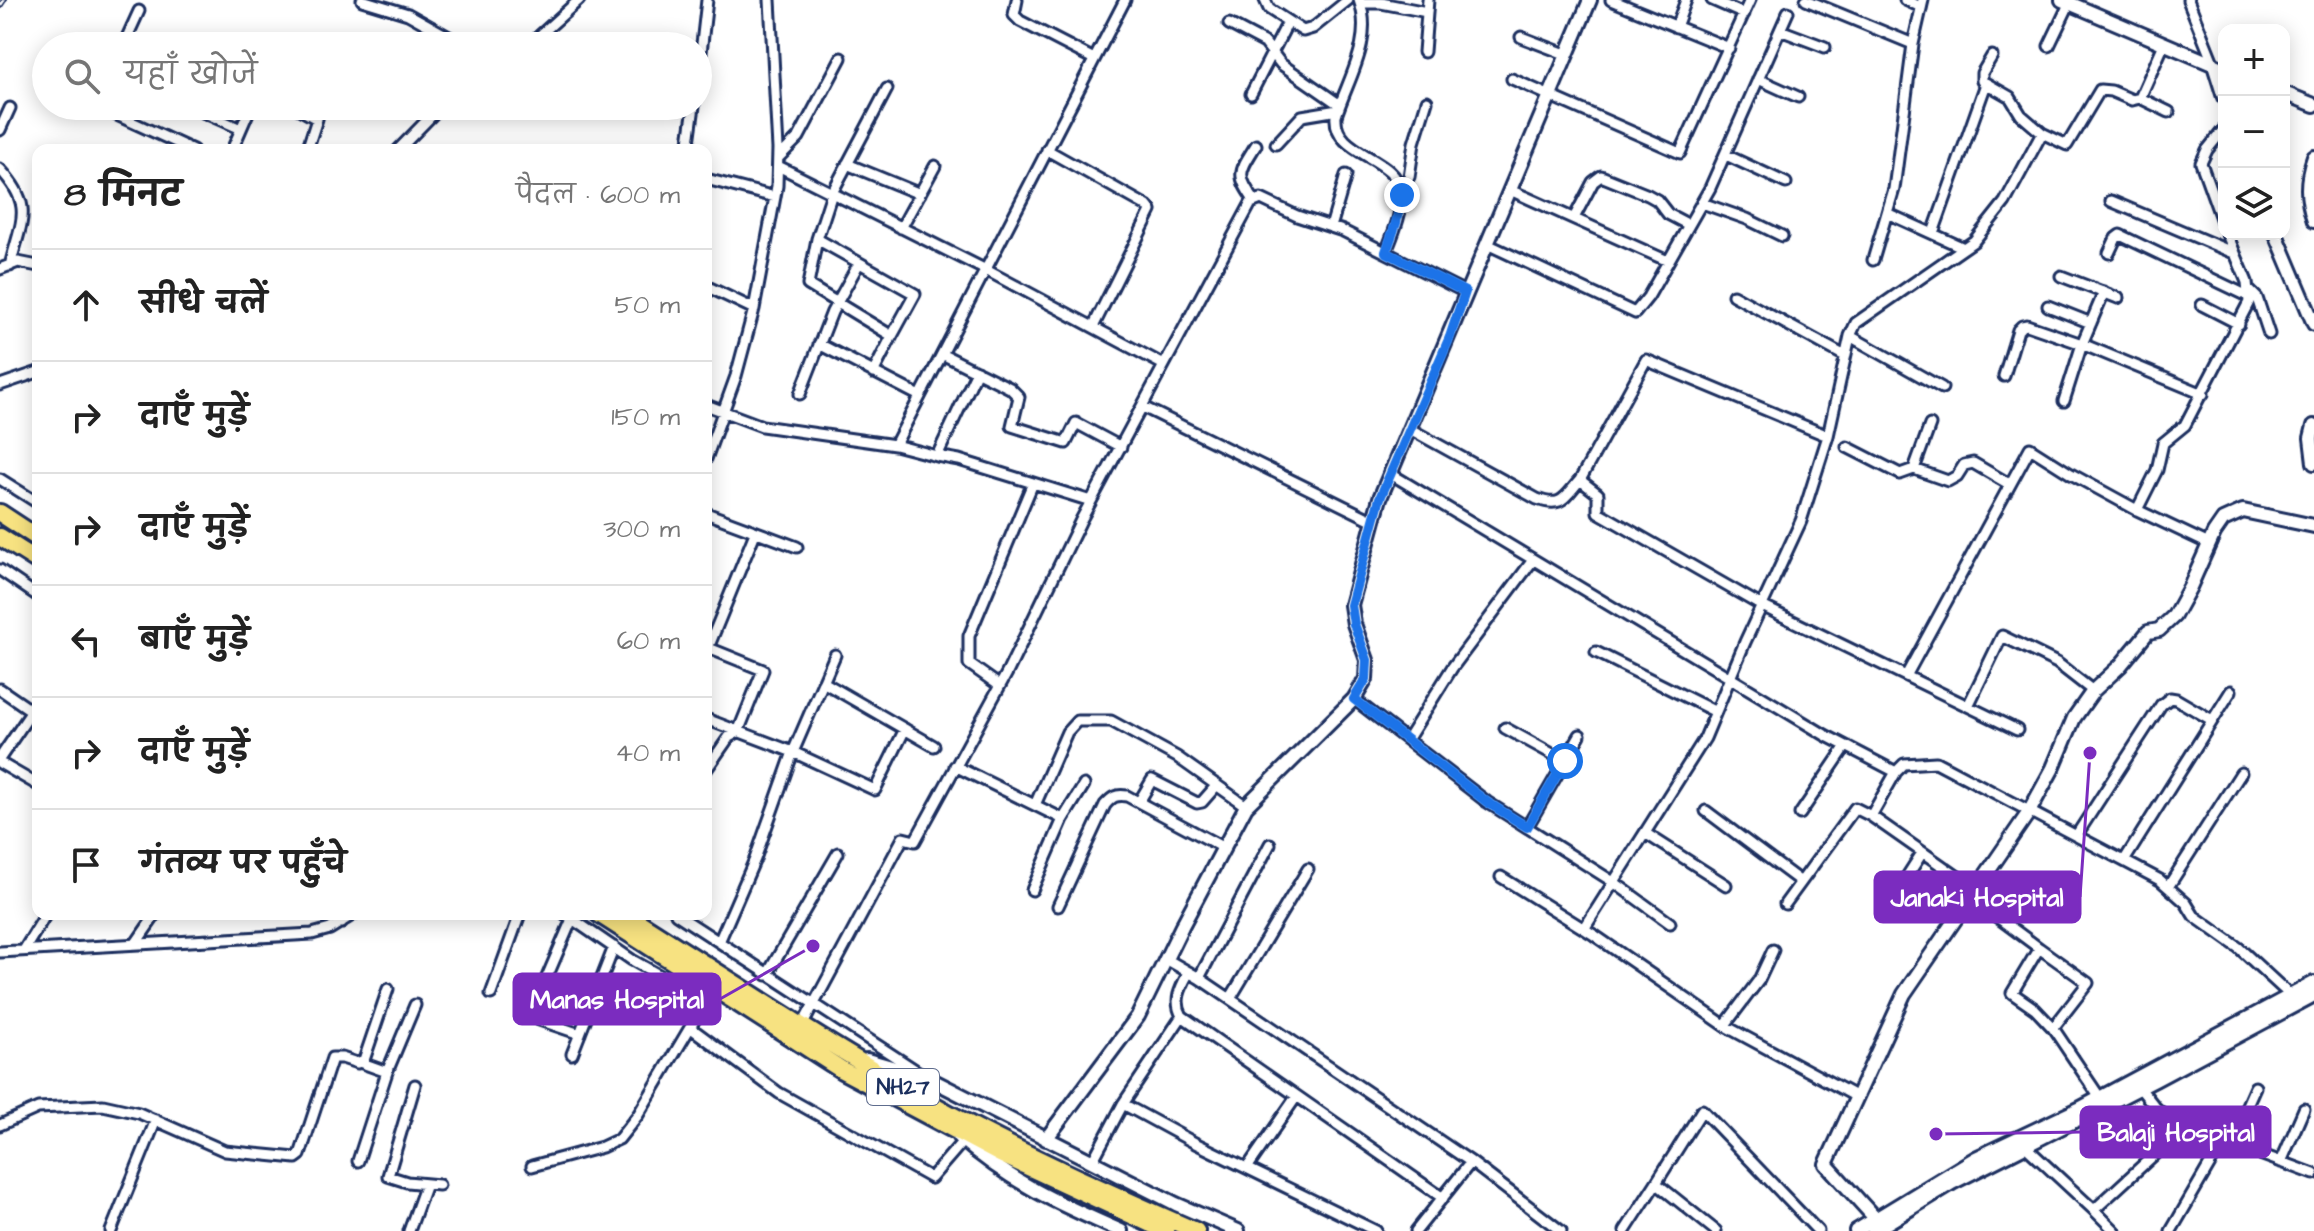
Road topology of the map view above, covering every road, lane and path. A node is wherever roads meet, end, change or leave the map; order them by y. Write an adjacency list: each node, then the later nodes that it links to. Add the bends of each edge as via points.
1 (362, 0): 31 (street, via 408,14)
2 (579, 0): 32 (street)
3 (707, 0): 33 (street)
4 (770, 0): 82 (street)
5 (1017, 0): 45 (street, via 1014,15 1020,21)
6 (1125, 0): 45 (street)
7 (1265, 0): 26 (street)
8 (1348, 0): 26 (street, via 1306,31)
9 (1428, 0): 23 (street)
10 (1590, 0): 42 (street)
11 (1611, 0): 20 (street)
12 (1686, 0): 28 (street)
13 (1712, 0): 25 (street)
14 (1750, 0): 25 (street)
15 (1806, 0): 35 (street)
16 (1905, 0): 21 (street)
17 (2188, 0): 46 (street)
18 (1360, 1): 23 (street); 60 (street, via 1359,54)
19 (2067, 1): 36 (street); 37 (street)
20 (1624, 2): 28 (street)
21 (1922, 4): 35 (street)
22 (139, 11): 30 (street)
23 (1427, 12): 41 (street)
24 (1788, 12): 29 (street)
25 (1744, 14): 39 (street)
26 (1288, 22): 40 (street)
27 (1229, 24): 40 (street)
28 (1676, 27): 39 (street)
29 (1780, 30): 38 (street); 49 (street)
30 (129, 32)
31 (440, 32)
32 (544, 32)
33 (703, 32)
34 (1521, 37): 42 (street)
35 (1913, 44): 98 (street)
36 (2164, 44): 47 (street); 56 (street)
37 (2049, 46)
38 (1825, 47)
39 (1729, 48): 54 (street, via 1680,153)
40 (1272, 52): 52 (street); 60 (street)
41 (1424, 52)
42 (1568, 55): 54 (street)
43 (1992, 56): 50 (street, via 1981,77)
44 (841, 58): 82 (street, via 799,137)
45 (1094, 59): 79 (street)
46 (2218, 65)
47 (2218, 67)
48 (1512, 79): 54 (street)
49 (1758, 79): 55 (street); 80 (street)
50 (1986, 84): 70 (street, via 2010,97); 104 (street)
51 (887, 89): 83 (street)
52 (1251, 94)
53 (2290, 95): 58 (street)
54 (1551, 96): 90 (street)
55 (1798, 97)
56 (2140, 98): 61 (street); 70 (street, via 2100,90 2070,143 2062,145)
57 (1427, 101): 89 (street, via 1409,177)
58 (2314, 105)
59 (10, 108): 69 (street)
60 (1339, 108): 77 (street, via 1302,116); 89 (street, via 1338,134)
61 (2169, 112)
62 (128, 120): 72 (street)
63 (221, 120): 68 (street)
64 (245, 120): 68 (street)
65 (317, 120): 74 (street)
66 (427, 120): 75 (street)
67 (692, 120): 76 (street)
68 (241, 129): 73 (street)
69 (0, 130)
70 (2042, 133): 110 (street, via 2005,202)
71 (2218, 136): 97 (street, via 2201,163)
72 (180, 144)
73 (235, 144)
74 (310, 144)
75 (404, 144)
76 (689, 144)
77 (1276, 144)
78 (1256, 145): 94 (street, via 1240,173)
79 (1047, 150): 119 (street); 134 (street, via 1151,211)
80 (1726, 155): 88 (street); 96 (street)
81 (2314, 157): 100 (street, via 2307,198)
82 (778, 162): 91 (street); 93 (street)
83 (847, 164): 91 (street); 92 (street)
84 (935, 166): 92 (street)
85 (0, 169): 118 (street, via 23,203)
86 (1346, 175): 102 (street)
87 (712, 181): 93 (street)
88 (1786, 183)
89 (1400, 185): 111 (street, via 1401,205)
90 (1510, 190): 99 (street); 109 (street)
91 (832, 193): 103 (street); 106 (street)
92 (920, 194): 103 (street)
93 (775, 197): 130 (street)
94 (1254, 200): 102 (street); 142 (street)
95 (2111, 201): 113 (street)
96 (1702, 203): 101 (street); 105 (street)
97 (2218, 210)
98 (1889, 214): 104 (street); 114 (street)
99 (1574, 218): 101 (street, via 1601,176 1657,200 1668,214); 115 (street)
100 (2314, 221)
101 (1689, 225): 115 (street)
102 (1331, 227): 111 (street)
103 (901, 228): 119 (street)
104 (1933, 233): 110 (street)
105 (1782, 236)
106 (817, 239): 116 (street); 127 (street, via 807,283)
107 (2229, 240): 113 (street)
108 (2279, 240): 133 (street)
109 (1487, 244): 115 (street, via 1635,313); 122 (street)
110 (1964, 248): 137 (street, via 1862,317)
111 (1386, 252): 122 (street)
112 (2109, 253): 124 (street, via 2120,235)
113 (2234, 253): 124 (street)
114 (1873, 260)
115 (1668, 261)
116 (859, 263): 127 (street); 136 (street, via 915,294)
117 (32, 264): 118 (street)
118 (5, 267)
119 (986, 270): 134 (street); 140 (street)
120 (2061, 276): 123 (street)
121 (712, 289): 130 (street)
122 (1465, 292): 158 (street)
123 (2104, 292): 126 (street); 131 (street)
124 (2250, 294): 132 (street); 135 (street, via 2257,298)
125 (1733, 295): 141 (street)
126 (2118, 298)
127 (837, 303): 136 (street); 138 (street)
128 (2202, 305): 132 (street)
129 (2048, 306): 131 (street)
130 (754, 309): 155 (street)
131 (2091, 323): 139 (street)
132 (2239, 324): 150 (street)
133 (2314, 324)
134 (1093, 327): 142 (street)
135 (2269, 334)
136 (892, 336): 144 (street)
137 (1850, 336): 141 (street); 148 (street)
138 (819, 344): 144 (street); 149 (street)
139 (2082, 344): 146 (street, via 2022,326); 150 (street); 152 (street)
140 (942, 354): 143 (street); 151 (street)
141 (1845, 356): 159 (street)
142 (1164, 365): 154 (street)
143 (977, 371): 162 (street, via 1019,397 1012,426 1066,443 1076,423); 164 (street)
144 (873, 373): 151 (street)
145 (32, 374): 147 (street)
146 (2004, 376)
147 (0, 385)
148 (1942, 388)
149 (800, 394)
150 (2203, 394): 174 (street, via 2183,429 2165,439)
151 (920, 396): 161 (street)
152 (2064, 401)
153 (712, 407): 155 (street)
154 (1143, 407): 162 (street); 177 (street)
155 (725, 411): 160 (street); 161 (street, via 762,426)
156 (1930, 425): 166 (street)
157 (2314, 426): 165 (street)
158 (1410, 429): 167 (street); 169 (street, via 1551,504)
159 (1828, 436): 169 (street, via 1646,360); 188 (street, via 1801,521)
160 (712, 444)
161 (895, 445): 164 (street)
162 (1121, 447): 173 (street)
163 (1847, 447): 166 (street, via 1900,474)
164 (937, 456): 170 (street)
165 (2314, 463)
166 (1914, 469): 171 (street, via 1948,481 1973,463)
167 (1391, 474): 177 (street); 185 (street)
168 (0, 479): 172 (street)
169 (1580, 480): 188 (street, via 1598,494 1598,512)
170 (1033, 483): 173 (street); 196 (street, via 969,636 969,664)
171 (2009, 484): 174 (street, via 2030,448); 193 (street)
172 (32, 499)
173 (1091, 501): 196 (street)
174 (2137, 510): 182 (street)
175 (0, 513): 180 (highway)
176 (712, 515): 179 (street)
177 (1374, 521): 200 (street, via 1351,605 1367,660 1366,679)
178 (2314, 526): 182 (street, via 2243,511 2223,520)
179 (755, 533): 183 (street); 189 (street)
180 (32, 534)
181 (0, 537): 184 (highway)
182 (2209, 544): 198 (street, via 2174,616 2159,630 2148,632)
183 (797, 547)
184 (32, 557)
185 (1533, 560): 194 (street); 212 (street, via 1452,668)
186 (0, 570): 187 (street)
187 (32, 592)
188 (1762, 606): 193 (street); 194 (street)
189 (712, 636)
190 (712, 650): 210 (street, via 763,670)
191 (1596, 652): 204 (street)
192 (835, 655): 195 (street)
193 (1906, 676): 202 (street)
194 (1730, 678): 204 (street); 214 (street)
195 (823, 682): 208 (street); 215 (street)
196 (1000, 686): 219 (street)
197 (0, 689): 201 (street)
198 (2093, 691): 202 (street, via 2057,663 2002,636); 229 (street, via 2074,718)
199 (2231, 691): 205 (street)
200 (1354, 699): 212 (street); 227 (street)
201 (32, 706)
202 (1968, 706): 209 (street)
203 (32, 712): 216 (street)
204 (1716, 712): 234 (street)
205 (2212, 720): 235 (street, via 2176,699 2161,705); 240 (street)
206 (712, 721): 210 (street)
207 (1505, 728): 218 (street)
208 (905, 729): 213 (street); 215 (street, via 875,790)
209 (2017, 730)
210 (738, 732): 215 (street); 217 (street)
211 (1580, 735): 218 (street)
212 (1407, 740): 233 (street)
213 (934, 746)
214 (1846, 746): 220 (street); 230 (street)
215 (793, 752): 265 (street)
216 (0, 760): 222 (street)
217 (712, 761)
218 (1565, 761): 233 (street)
219 (955, 766): 226 (street); 283 (street, via 915,841 903,838)
220 (1896, 772): 229 (street, via 1904,764 1936,762); 231 (street)
221 (2241, 773): 246 (street)
222 (32, 781)
223 (1084, 785): 232 (street)
224 (1217, 785): 225 (street, via 1197,803 1152,780); 226 (street, via 1111,721 1077,721 1067,732); 227 (street)
225 (1139, 802): 237 (street); 250 (street, via 1119,794 1105,805)
226 (1035, 805): 232 (street)
227 (1246, 806): 237 (street)
228 (1706, 811): 243 (street)
229 (2029, 812): 235 (street); 248 (street)
230 (1800, 814)
231 (1871, 816): 239 (street); 243 (street, via 1855,808)
232 (1063, 819): 247 (street)
233 (1527, 827): 244 (street)
234 (1645, 833): 244 (street); 245 (street)
235 (2076, 836): 240 (street)
236 (1270, 844): 274 (street)
237 (1224, 848): 272 (street)
238 (838, 853): 273 (street)
239 (1922, 853): 248 (street); 251 (street)
240 (2124, 861): 246 (street)
241 (1308, 869): 280 (street)
242 (1501, 877): 264 (street)
243 (1801, 882): 249 (street)
244 (1615, 883): 263 (street); 264 (street)
245 (1726, 885)
246 (2168, 887): 281 (street, via 2194,916 2239,948)
247 (1032, 890)
248 (1972, 893): 268 (street); 299 (street, via 1904,994)
249 (1785, 904)
250 (1058, 906)
251 (1888, 906)
252 (42, 920): 269 (street)
253 (152, 920): 266 (street)
254 (338, 920): 262 (street)
255 (346, 920): 262 (street)
256 (518, 920): 277 (street)
257 (566, 920): 289 (street, via 532,1012 539,1020)
258 (574, 920): 267 (street)
259 (607, 920): 279 (highway, NH27)
260 (635, 920): 286 (highway, NH27)
261 (685, 920): 265 (street)
262 (342, 923): 266 (street, via 312,934)
263 (1670, 923)
264 (1584, 929): 285 (street)
265 (719, 942): 273 (street)
266 (136, 943): 269 (street)
267 (614, 947): 279 (street, via 698,997); 289 (street)
268 (2039, 948): 288 (street, via 2012,993); 288 (street, via 2088,983)
269 (24, 950): 271 (street)
270 (1773, 950): 285 (street, via 1759,980)
271 (0, 952)
272 (1166, 959): 274 (street); 307 (street, via 1138,1016)
273 (767, 975): 283 (street)
274 (1194, 975): 280 (street); 284 (street, via 1180,989 1177,1007)
275 (2314, 983): 281 (street)
276 (388, 989): 292 (street)
277 (491, 994)
278 (2314, 995): 281 (street)
279 (709, 996): 287 (street); 304 (highway, NH27)
280 (1230, 999): 313 (street)
281 (2294, 1000): 297 (street); 300 (street)
282 (415, 1005): 293 (street)
283 (814, 1006): 286 (street); 294 (street)
284 (1182, 1016): 298 (street); 301 (street)
285 (1725, 1025): 299 (street)
286 (802, 1026): 291 (highway, NH27)
287 (691, 1028): 308 (street, via 779,1093 931,1178); 315 (street, via 619,1139)
288 (2053, 1028): 300 (street)
289 (580, 1034): 290 (street)
290 (572, 1054)
291 (848, 1055): 294 (street); 328 (highway, NH27, via 1038,1160)
292 (362, 1063): 293 (street); 303 (street, via 332,1058 296,1158 225,1151)
293 (387, 1072): 311 (street)
294 (926, 1077): 307 (street)
295 (415, 1085): 319 (street, via 388,1176)
296 (2255, 1087): 309 (street)
297 (2140, 1088): 306 (street); 310 (street)
298 (1296, 1097): 316 (street); 321 (street)
299 (1857, 1097): 323 (street, via 1826,1164)
300 (2100, 1098): 323 (street, via 1976,1158)
301 (1123, 1104): 312 (street); 316 (street)
302 (2304, 1109): 314 (street)
303 (156, 1120): 305 (street, via 124,1108 83,1104 38,1108); 324 (street)
304 (943, 1123): 308 (street); 327 (highway, NH27)
305 (0, 1125)
306 (2180, 1131): 309 (street); 322 (street)
307 (1046, 1139): 312 (street)
308 (963, 1141): 326 (street, via 1012,1179)
309 (2226, 1144): 314 (street); 338 (street)
310 (2025, 1146): 322 (street); 323 (street)
311 (358, 1161)
312 (1092, 1162): 329 (street)
313 (1471, 1162): 321 (street); 332 (street)
314 (2281, 1162): 317 (street)
315 (532, 1166)
316 (1247, 1168): 330 (street)
317 (2314, 1174)
318 (1656, 1183): 333 (street); 334 (street); 335 (street, via 1702,1110)
319 (426, 1184): 320 (street); 325 (street)
320 (439, 1185)
321 (1443, 1198): 331 (street)
322 (2094, 1210): 337 (street)
323 (1877, 1225): 336 (street)
324 (111, 1231)
325 (409, 1231)
326 (1121, 1231)
327 (1166, 1231)
328 (1196, 1231)
329 (1238, 1231)
330 (1376, 1231)
331 (1416, 1231)
332 (1561, 1231)
333 (1625, 1231)
334 (1716, 1231)
335 (1818, 1231)
336 (1856, 1231)
337 (2115, 1231)
338 (2171, 1231)

